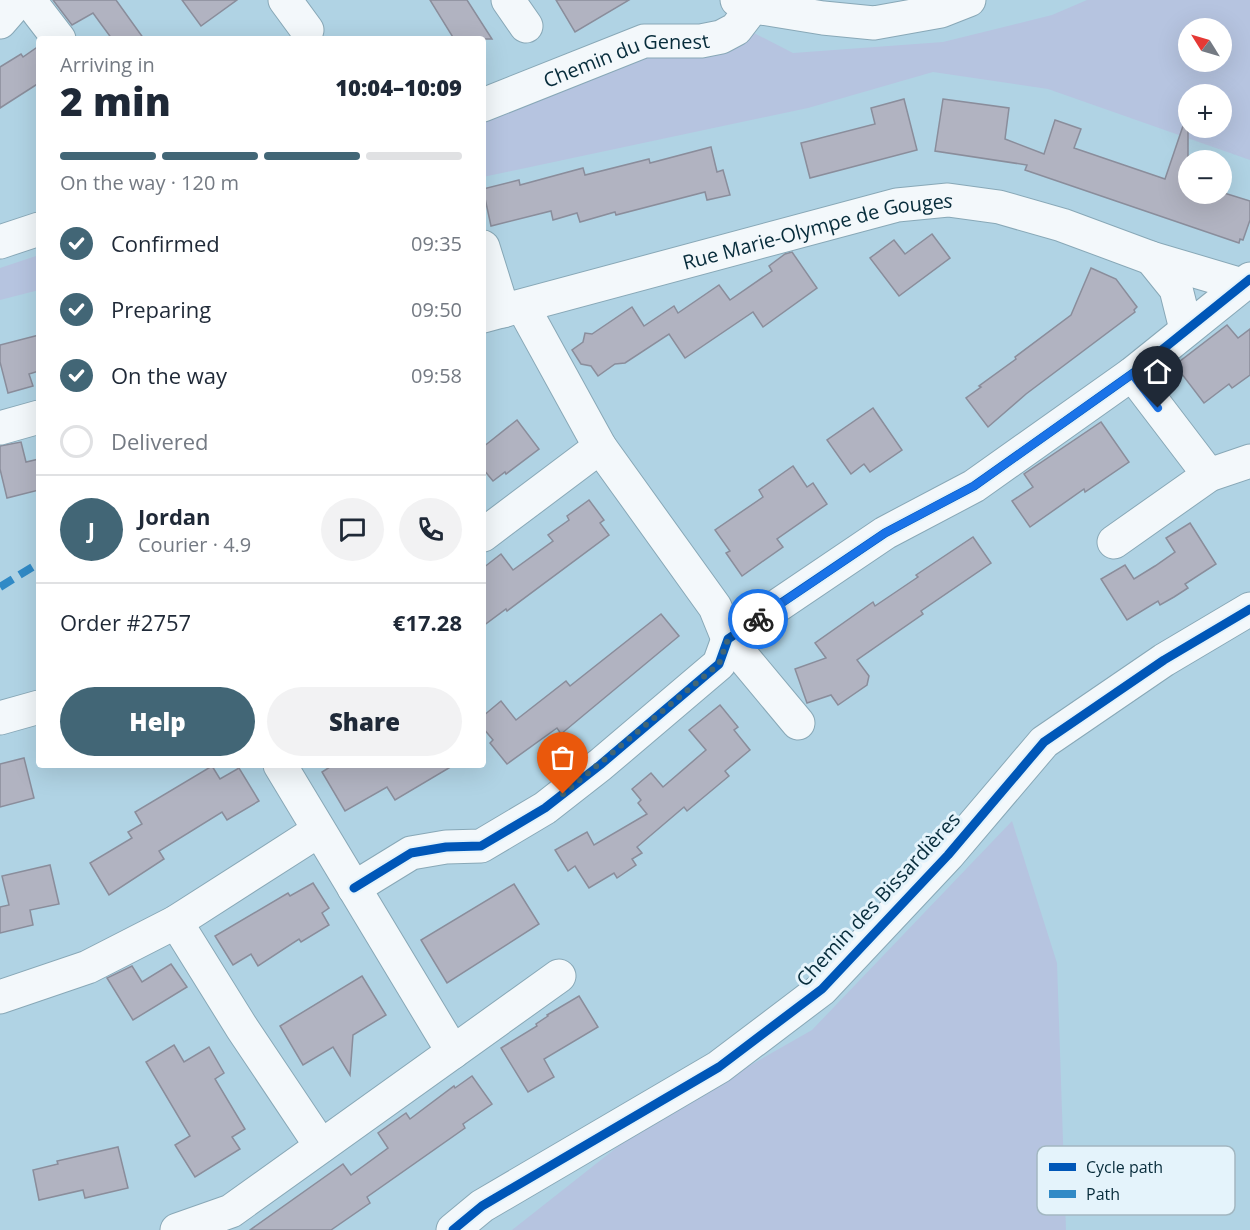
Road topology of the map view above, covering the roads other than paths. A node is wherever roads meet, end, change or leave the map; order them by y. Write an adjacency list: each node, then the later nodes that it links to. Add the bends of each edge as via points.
1 (19, 0): 6 (street)
2 (29, 0): 8 (street)
3 (285, 0): 7 (street)
4 (969, 0): 5 (street, via 941,10 873,23 823,18)
5 (750, 2): 9 (street, Chemin du Genest, via 736,29 721,37 644,41)
6 (0, 22)
7 (307, 30)
8 (57, 36)
9 (486, 104)
10 (36, 230): 11 (street)
11 (0, 242)
12 (486, 257): 15 (street)
13 (1151, 258): 14 (street, Rue Marie-Olympe de Gouges); 15 (street, Rue Marie-Olympe de Gouges, via 1062,225 999,207 948,200 897,205); 16 (street, Rue Marie-Olympe de Gouges, via 1176,288)
14 (1246, 282): 16 (street)
15 (503, 311): 20 (street)
16 (1186, 329): 17 (street)
17 (1132, 374): 22 (street); 26 (street, via 974,486 885,533)
18 (36, 418): 19 (street)
19 (0, 428)
20 (600, 447): 23 (street); 26 (street, via 715,607)
21 (1250, 461): 22 (street)
22 (1209, 475): 24 (street)
23 (486, 533)
24 (1114, 542)
25 (1250, 609): 39 (street, Chemin des Bissardières, via 1164,660 1044,742 948,855 822,989 719,1067 482,1206)
26 (728, 639): 29 (street); 32 (street, via 719,664 545,808 482,846 411,853)
27 (36, 708): 28 (street)
28 (0, 718)
29 (798, 723)
30 (282, 768): 31 (street)
31 (318, 831): 32 (street); 33 (street)
32 (354, 888): 36 (street)
33 (176, 922): 35 (street, via 88,967); 37 (street)
34 (559, 976): 36 (street)
35 (0, 997)
36 (453, 1052): 37 (street)
37 (321, 1146): 38 (street, via 231,1211)
38 (177, 1230)
39 (453, 1230)

